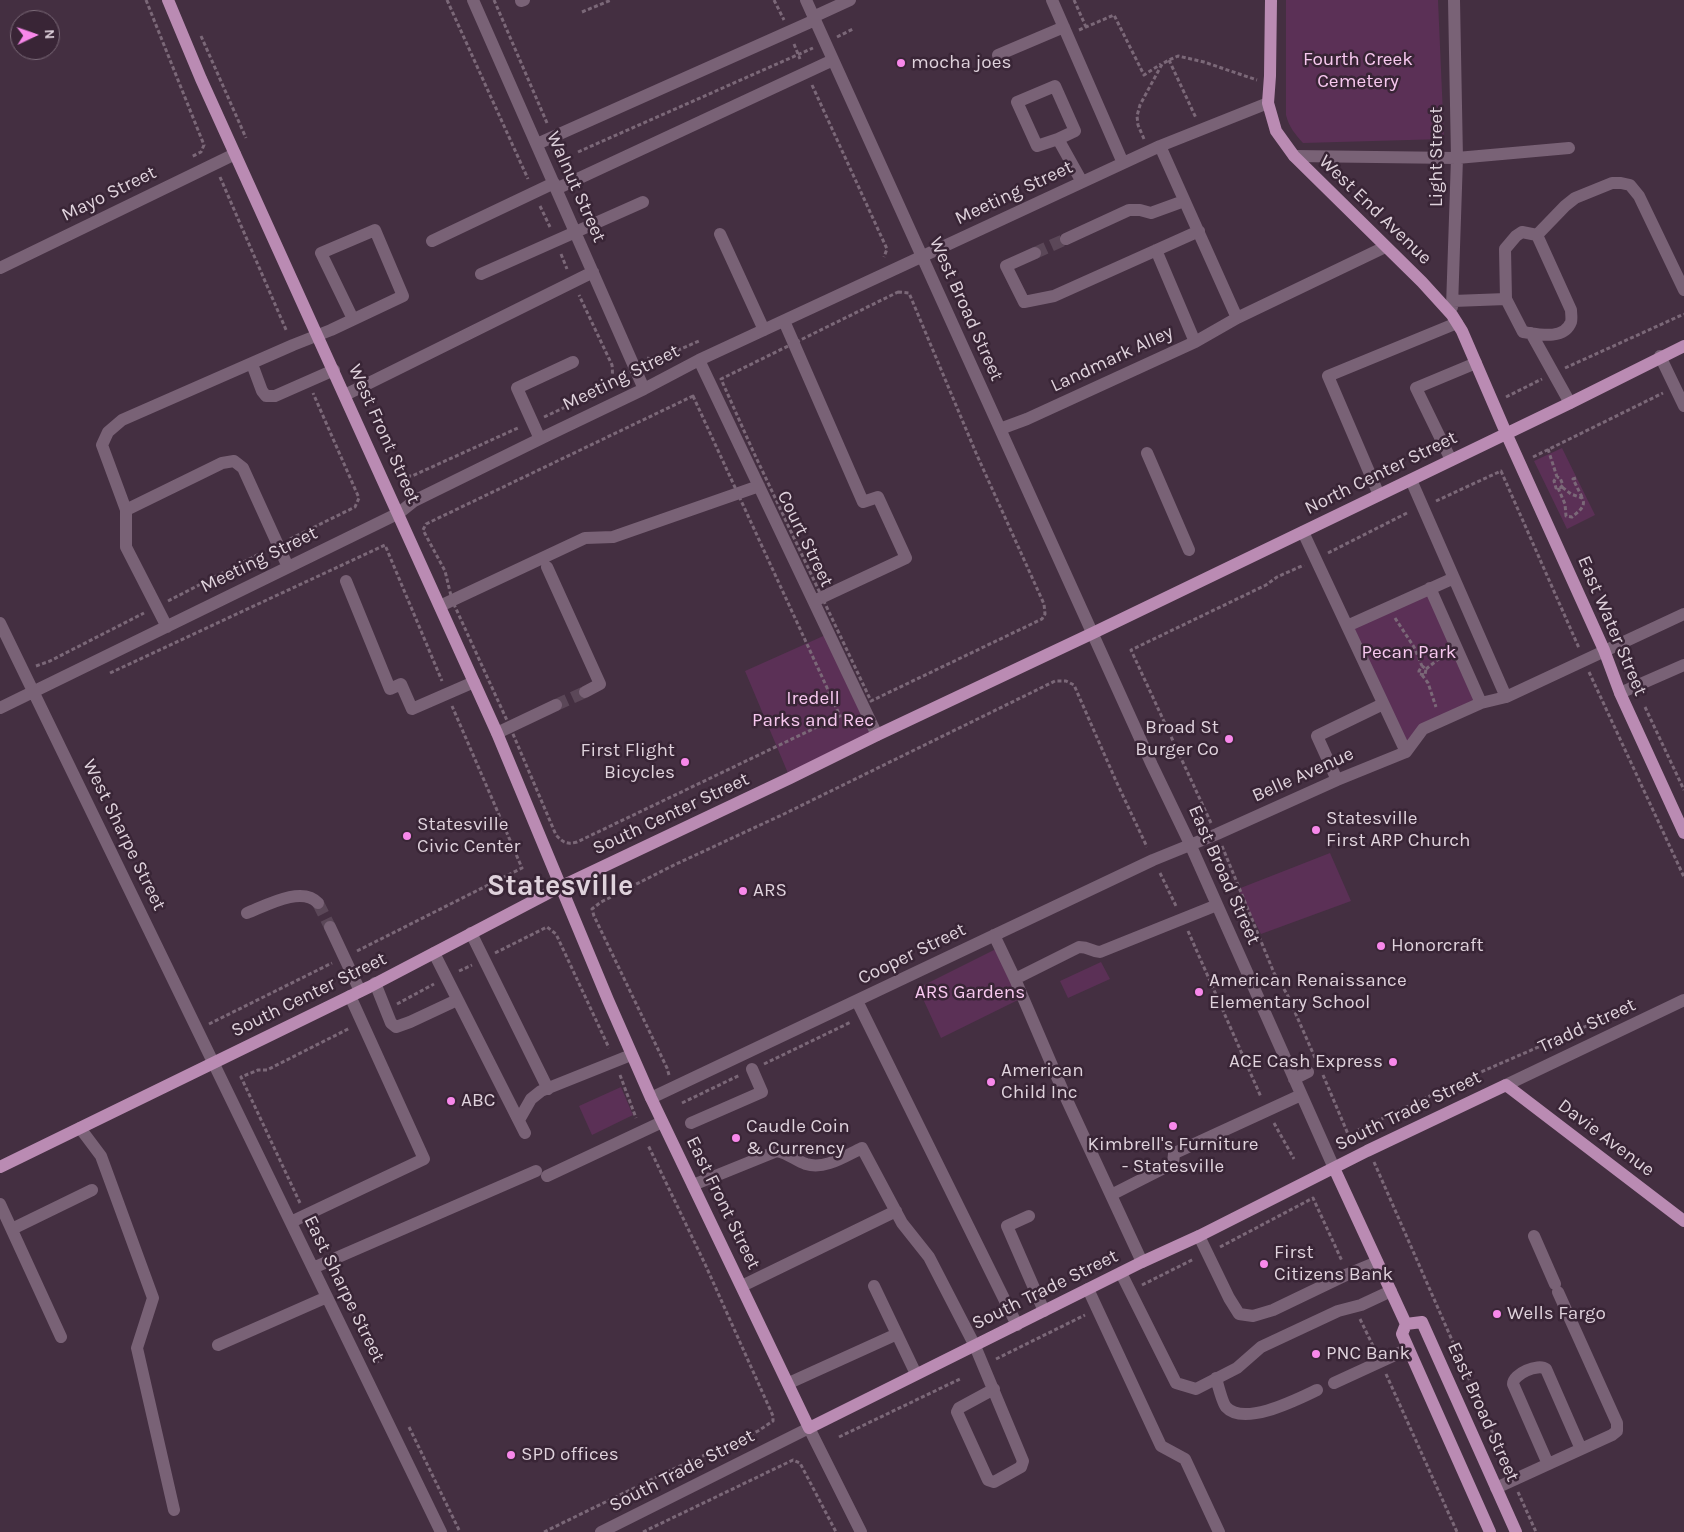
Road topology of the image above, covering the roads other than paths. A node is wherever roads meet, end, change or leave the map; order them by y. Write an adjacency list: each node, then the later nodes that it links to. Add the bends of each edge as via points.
1 (168, 0): 17 (main road, West Front Street)
2 (473, 0): 14 (street, Walnut Street)
3 (806, 0): 8 (street, West Broad Street)
4 (850, 0): 8 (street)
5 (1052, 0): 9 (street)
6 (1271, 0): 12 (main road, West End Avenue)
7 (1454, 0): 19 (street, Light Street)
8 (814, 19): 11 (street, West Broad Street); 14 (street)
9 (1066, 31): 10 (street); 20 (street)
10 (998, 55)
11 (833, 60): 22 (street); 34 (street, West Broad Street)
12 (1268, 103): 16 (street, Meeting Street); 18 (main road, West End Avenue, via 1276,132)
13 (1058, 138): 13 (street, via 1075,131 1055,86 1018,102 1037,146); 21 (street)
14 (536, 144): 22 (street, Walnut Street)
15 (1569, 148): 19 (street)
16 (1154, 149): 20 (street, Meeting Street); 23 (street)
17 (235, 154): 35 (street, Mayo Street); 47 (main road, West Front Street)
18 (1294, 156): 19 (street); 31 (main road, West End Avenue)
19 (1457, 158): 40 (street, Light Street)
20 (1123, 163): 21 (street, Meeting Street)
21 (1082, 182): 34 (street, Meeting Street)
22 (555, 186): 26 (street, Walnut Street); 30 (street)
23 (1184, 201): 25 (street); 29 (street, via 1151,213 1129,210)
24 (643, 202): 26 (street)
25 (1199, 231): 32 (street); 41 (street)
26 (576, 233): 36 (street, Walnut Street); 37 (street)
27 (720, 234): 45 (street)
28 (1537, 235): 38 (street, via 1575,198 1612,183 1630,185 1639,196); 39 (street, via 1522,232 1505,249); 46 (street, via 1571,310 1571,322 1564,331 1552,335)
29 (1066, 239)
30 (432, 241)
31 (1385, 247): 41 (street, Landmark Alley); 43 (main road, West End Avenue)
32 (1156, 250): 33 (street, via 1054,296 1024,302 1006,266); 48 (street)
33 (1035, 253)
34 (922, 256): 44 (street, Meeting Street); 60 (street, West Broad Street)
35 (0, 268)
36 (593, 272): 56 (street, Walnut Street); 57 (street)
37 (481, 274)
38 (1684, 290)
39 (1506, 298): 40 (street); 46 (street, via 1523,332)
40 (1453, 301): 43 (street, Light Street)
41 (1237, 318): 48 (street, Landmark Alley)
42 (352, 319): 42 (street, via 403,296 375,230 321,253); 47 (street)
43 (1455, 319): 53 (main road, West End Avenue); 67 (street, via 1328,376)
44 (784, 321): 45 (street, Meeting Street); 77 (street, via 863,502 878,497 906,558)
45 (764, 330): 51 (street, Meeting Street)
46 (1531, 333): 58 (street)
47 (318, 335): 54 (street); 55 (main road, West Front Street)
48 (1195, 342): 60 (street, Landmark Alley)
49 (1684, 346): 50 (main road, North Center Street)
50 (1660, 356): 58 (main road, North Center Street); 59 (street)
51 (699, 360): 56 (street, Meeting Street); 66 (street, Court Street)
52 (573, 362): 62 (street, via 517,388)
53 (1476, 362): 61 (main road, West End Avenue); 64 (street, via 1416,388)
54 (252, 364): 55 (street, via 266,396 275,396); 68 (street, via 122,420 108,432 102,445)
55 (334, 370): 57 (main road, West Front Street)
56 (644, 389): 62 (street, Meeting Street)
57 (345, 395): 69 (main road, West Front Street)
58 (1570, 403): 61 (main road, North Center Street)
59 (1684, 406)
60 (1000, 429): 83 (street, West Broad Street)
61 (1506, 433): 64 (main road, North Center Street); 84 (main road, East Water Street)
62 (540, 439): 69 (street, Meeting Street, via 414,501)
63 (1147, 454): 71 (street)
64 (1451, 460): 65 (main road, North Center Street)
65 (1411, 480): 67 (main road, North Center Street); 74 (street)
66 (759, 486): 77 (street, Court Street); 78 (street, via 614,537 585,538)
67 (1379, 495): 70 (main road, North Center Street)
68 (126, 510): 72 (street, via 222,463 234,461 243,468); 82 (street, via 126,547)
69 (399, 513): 72 (street, Meeting Street); 78 (main road, West Front Street)
70 (1303, 532): 81 (street); 83 (main road, North Center Street)
71 (1189, 550)
72 (288, 567): 82 (street, Meeting Street)
73 (547, 567): 88 (street, via 600,684)
74 (1454, 578): 76 (street); 90 (street)
75 (346, 581): 86 (street, via 390,689 401,684 412,709)
76 (1430, 588): 81 (street); 91 (street)
77 (814, 600): 96 (street, Court Street)
78 (440, 606): 86 (main road, West Front Street)
79 (1684, 614): 84 (street)
80 (0, 623): 87 (street, West Sharpe Street)
81 (1347, 626): 92 (street)
82 (167, 627): 87 (street, Meeting Street)
83 (1093, 633): 96 (main road, South Center Street); 100 (street, East Broad Street)
84 (1604, 650): 89 (main road, East Water Street); 90 (street)
85 (1684, 665): 89 (street)
86 (474, 682): 95 (main road, West Front Street)
87 (34, 692): 94 (street, Meeting Street); 116 (street, West Sharpe Street)
88 (585, 692)
89 (1620, 692): 99 (main road, East Water Street)
90 (1506, 697): 91 (street)
91 (1481, 703): 97 (street, via 1423,729)
92 (1383, 704): 97 (street); 98 (street, via 1317,736)
93 (556, 705): 95 (street)
94 (0, 708)
95 (497, 733): 101 (main road, West Front Street)
96 (877, 734): 101 (main road, South Center Street)
97 (1406, 752): 98 (street, Belle Avenue)
98 (1337, 780): 100 (street, Belle Avenue)
99 (1684, 833)
100 (1190, 844): 103 (street, East Broad Street); 107 (street, Cooper Street)
101 (560, 887): 106 (main road, South Center Street); 115 (main road, East Front Street)
102 (318, 903): 104 (street, via 307,896 287,897)
103 (1217, 905): 109 (street, via 1100,952 1079,947); 119 (street, East Broad Street)
104 (247, 914)
105 (330, 927): 111 (street)
106 (471, 933): 108 (main road, South Center Street); 121 (street)
107 (994, 935): 109 (street); 114 (street, Cooper Street)
108 (434, 953): 110 (main road, South Center Street); 112 (street)
109 (1015, 979): 133 (street)
110 (375, 983): 111 (main road, South Center Street); 112 (street, via 396,1027)
111 (355, 993): 116 (main road, South Center Street); 138 (street, via 424,1159)
112 (457, 1000): 124 (street)
113 (1684, 1000): 120 (street, Tradd Street)
114 (857, 1001): 123 (street, Cooper Street); 153 (street)
115 (632, 1054): 121 (street); 123 (main road, East Front Street)
116 (214, 1062): 127 (main road, South Center Street); 138 (street, East Sharpe Street)
117 (1313, 1069): 119 (street)
118 (752, 1070): 126 (street, via 762,1092)
119 (1294, 1079): 122 (street, East Broad Street)
120 (1506, 1085): 130 (main road, South Trade Street); 137 (main road, Davie Avenue)
121 (548, 1089): 124 (street, via 536,1095)
122 (1301, 1094): 130 (street, East Broad Street); 133 (street, via 1177,1152 1170,1165)
123 (651, 1098): 125 (main road, East Front Street)
124 (519, 1120): 128 (street)
125 (662, 1122): 131 (main road, East Front Street); 144 (street)
126 (691, 1123)
127 (80, 1128): 129 (main road, South Center Street); 170 (street, via 101,1156 153,1298 137,1348)
128 (525, 1133)
129 (0, 1167)
130 (1334, 1168): 140 (main road, South Trade Street); 143 (main road, East Broad Street)
131 (693, 1185): 135 (street, via 777,1151 817,1166 862,1148); 146 (main road, East Front Street)
132 (92, 1190): 139 (street)
133 (1112, 1195): 142 (street)
134 (0, 1204): 139 (street)
135 (896, 1211): 146 (street); 157 (street, via 929,1257)
136 (1029, 1216): 151 (street, via 1006,1226)
137 (1684, 1221)
138 (291, 1222): 144 (street, East Sharpe Street)
139 (12, 1229): 155 (street)
140 (1199, 1236): 142 (main road, South Trade Street); 143 (street, via 1239,1314 1253,1316 1273,1310)
141 (1534, 1236): 166 (street, via 1617,1423 1617,1431 1612,1435)
142 (1142, 1262): 145 (main road, South Trade Street)
143 (1377, 1262): 149 (main road, East Broad Street)
144 (313, 1268): 150 (street, East Sharpe Street)
145 (1121, 1273): 148 (main road, South Trade Street); 160 (street, via 1176,1383 1196,1389)
146 (742, 1286): 161 (main road, East Front Street)
147 (874, 1286): 154 (street)
148 (1088, 1289): 151 (main road, South Trade Street); 174 (street, via 1161,1446 1185,1459)
149 (1391, 1292): 152 (main road, East Broad Street); 160 (street, via 1261,1347 1237,1368)
150 (327, 1296): 156 (street); 171 (street, East Sharpe Street)
151 (1044, 1311): 153 (main road, South Trade Street)
152 (1406, 1324): 158 (main road, East Broad Street, via 1402,1334); 168 (main road, East Broad Street, via 1422,1322)
153 (1017, 1325): 157 (main road, South Trade Street)
154 (897, 1334): 159 (street); 161 (street)
155 (61, 1337)
156 (218, 1345)
157 (975, 1346): 159 (main road, South Trade Street); 163 (street)
158 (1408, 1349): 162 (street); 169 (main road, East Broad Street)
159 (916, 1374): 165 (main road, South Trade Street)
160 (1216, 1378): 164 (street, via 1226,1407 1236,1414 1266,1413)
161 (789, 1383): 165 (main road, East Front Street)
162 (1334, 1383)
163 (994, 1389): 163 (street, via 1023,1461 1021,1467 994,1482 988,1480 957,1412)
164 (1318, 1390)
165 (809, 1428): 172 (street, South Trade Street); 173 (street, East Front Street)
166 (1581, 1449): 167 (street); 167 (street, via 1546,1370 1538,1366 1516,1376 1513,1384)
167 (1548, 1464): 168 (street)
168 (1496, 1488): 169 (main road); 176 (main road, East Broad Street)
169 (1475, 1498): 175 (main road, East Broad Street)
170 (174, 1510)
171 (441, 1532)
172 (601, 1532)
173 (861, 1532)
174 (1218, 1532)
175 (1490, 1532)
176 (1516, 1532)

